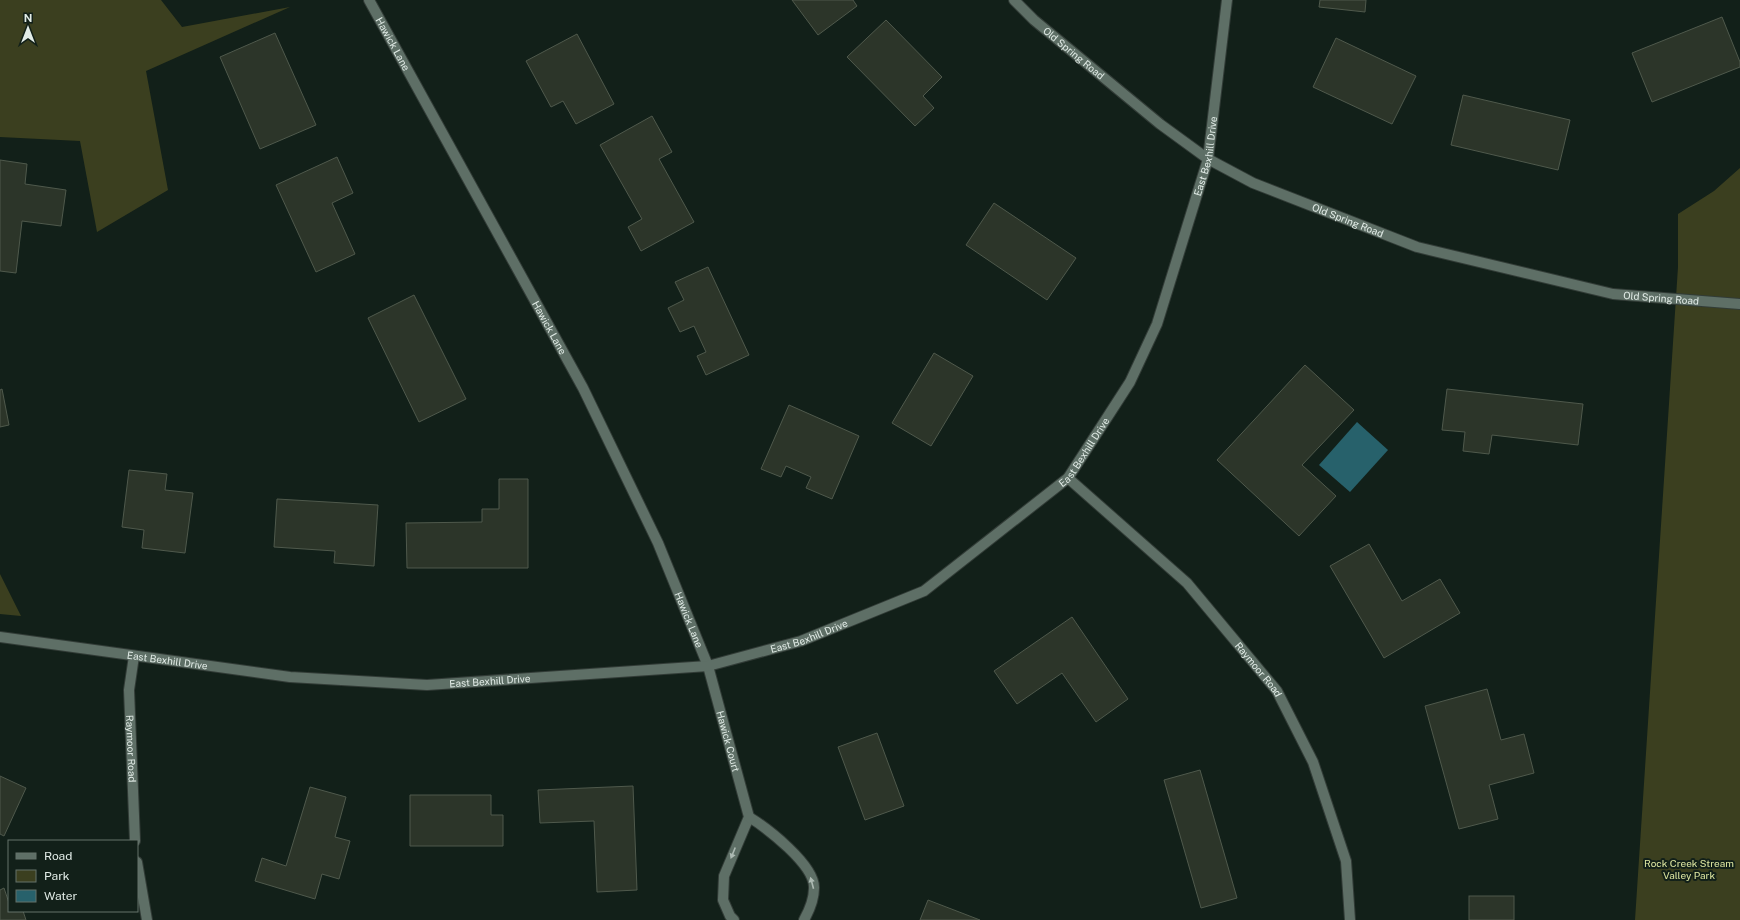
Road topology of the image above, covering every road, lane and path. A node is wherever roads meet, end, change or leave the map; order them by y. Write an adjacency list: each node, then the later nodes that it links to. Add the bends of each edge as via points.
1 (370, 0): 9 (street, Hawick Lane, via 583,388 658,543)
2 (1014, 0): 4 (street, Old Spring Road, via 1102,78)
3 (1227, 0): 4 (street, East Bexhill Drive)
4 (1208, 159): 5 (street, Old Spring Road, via 1253,183 1417,247 1613,294); 6 (street, East Bexhill Drive, via 1158,324 1130,382)
5 (1740, 304)
6 (1068, 478): 9 (street, East Bexhill Drive, via 924,591 801,641); 16 (street, Raymoor Road, via 1187,583 1277,691 1313,762 1346,861)
7 (0, 637): 8 (street, East Bexhill Drive)
8 (134, 656): 9 (street, East Bexhill Drive, via 290,677 427,685); 11 (street, Raymoor Road, via 130,690)
9 (708, 666): 10 (street, Hawick Court)
10 (749, 817): 14 (street, one-way to 14, via 724,876 723,900); 15 (street, one-way to 10, via 814,887 806,868 768,829)
11 (135, 840)
12 (138, 868): 13 (street)
13 (147, 920)
14 (734, 920)
15 (804, 920)
16 (1350, 920)

